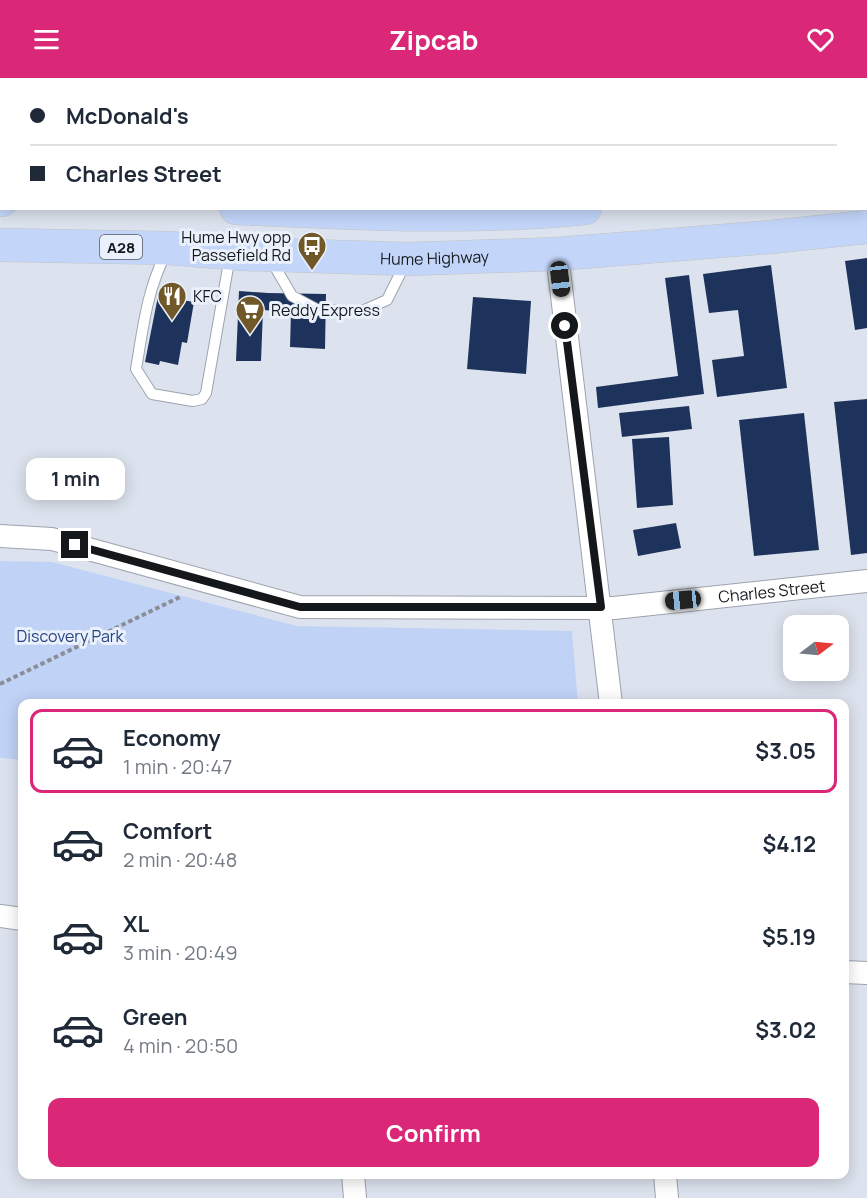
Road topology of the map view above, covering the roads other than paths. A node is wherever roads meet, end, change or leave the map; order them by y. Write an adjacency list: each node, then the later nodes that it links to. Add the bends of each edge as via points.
1 (280, 210): 2 (highway, via 433,215)
2 (547, 210)
3 (867, 227): 8 (highway, Hume Highway / A28)
4 (0, 245): 5 (highway, Hume Highway / A28)
5 (168, 248): 6 (highway, Hume Highway / A28); 6 (lane, via 151,289 136,369 152,394 194,401 206,393)
6 (231, 253): 7 (highway, Hume Highway / A28)
7 (268, 254): 9 (highway, Hume Highway / A28); 9 (lane, via 292,296 318,310 362,311 387,300)
8 (557, 254): 9 (highway, Hume Highway / A28); 12 (street)
9 (408, 259)
10 (0, 536): 12 (street, Charles Street, via 52,539 300,607)
11 (867, 581): 12 (street, Charles Street)
12 (601, 607): 13 (street)
13 (610, 699)
14 (0, 916): 15 (street)
15 (18, 918)
16 (849, 972): 17 (street)
17 (867, 973)
18 (353, 1179): 20 (street)
19 (666, 1179): 21 (street)
20 (355, 1198)
21 (668, 1198)

